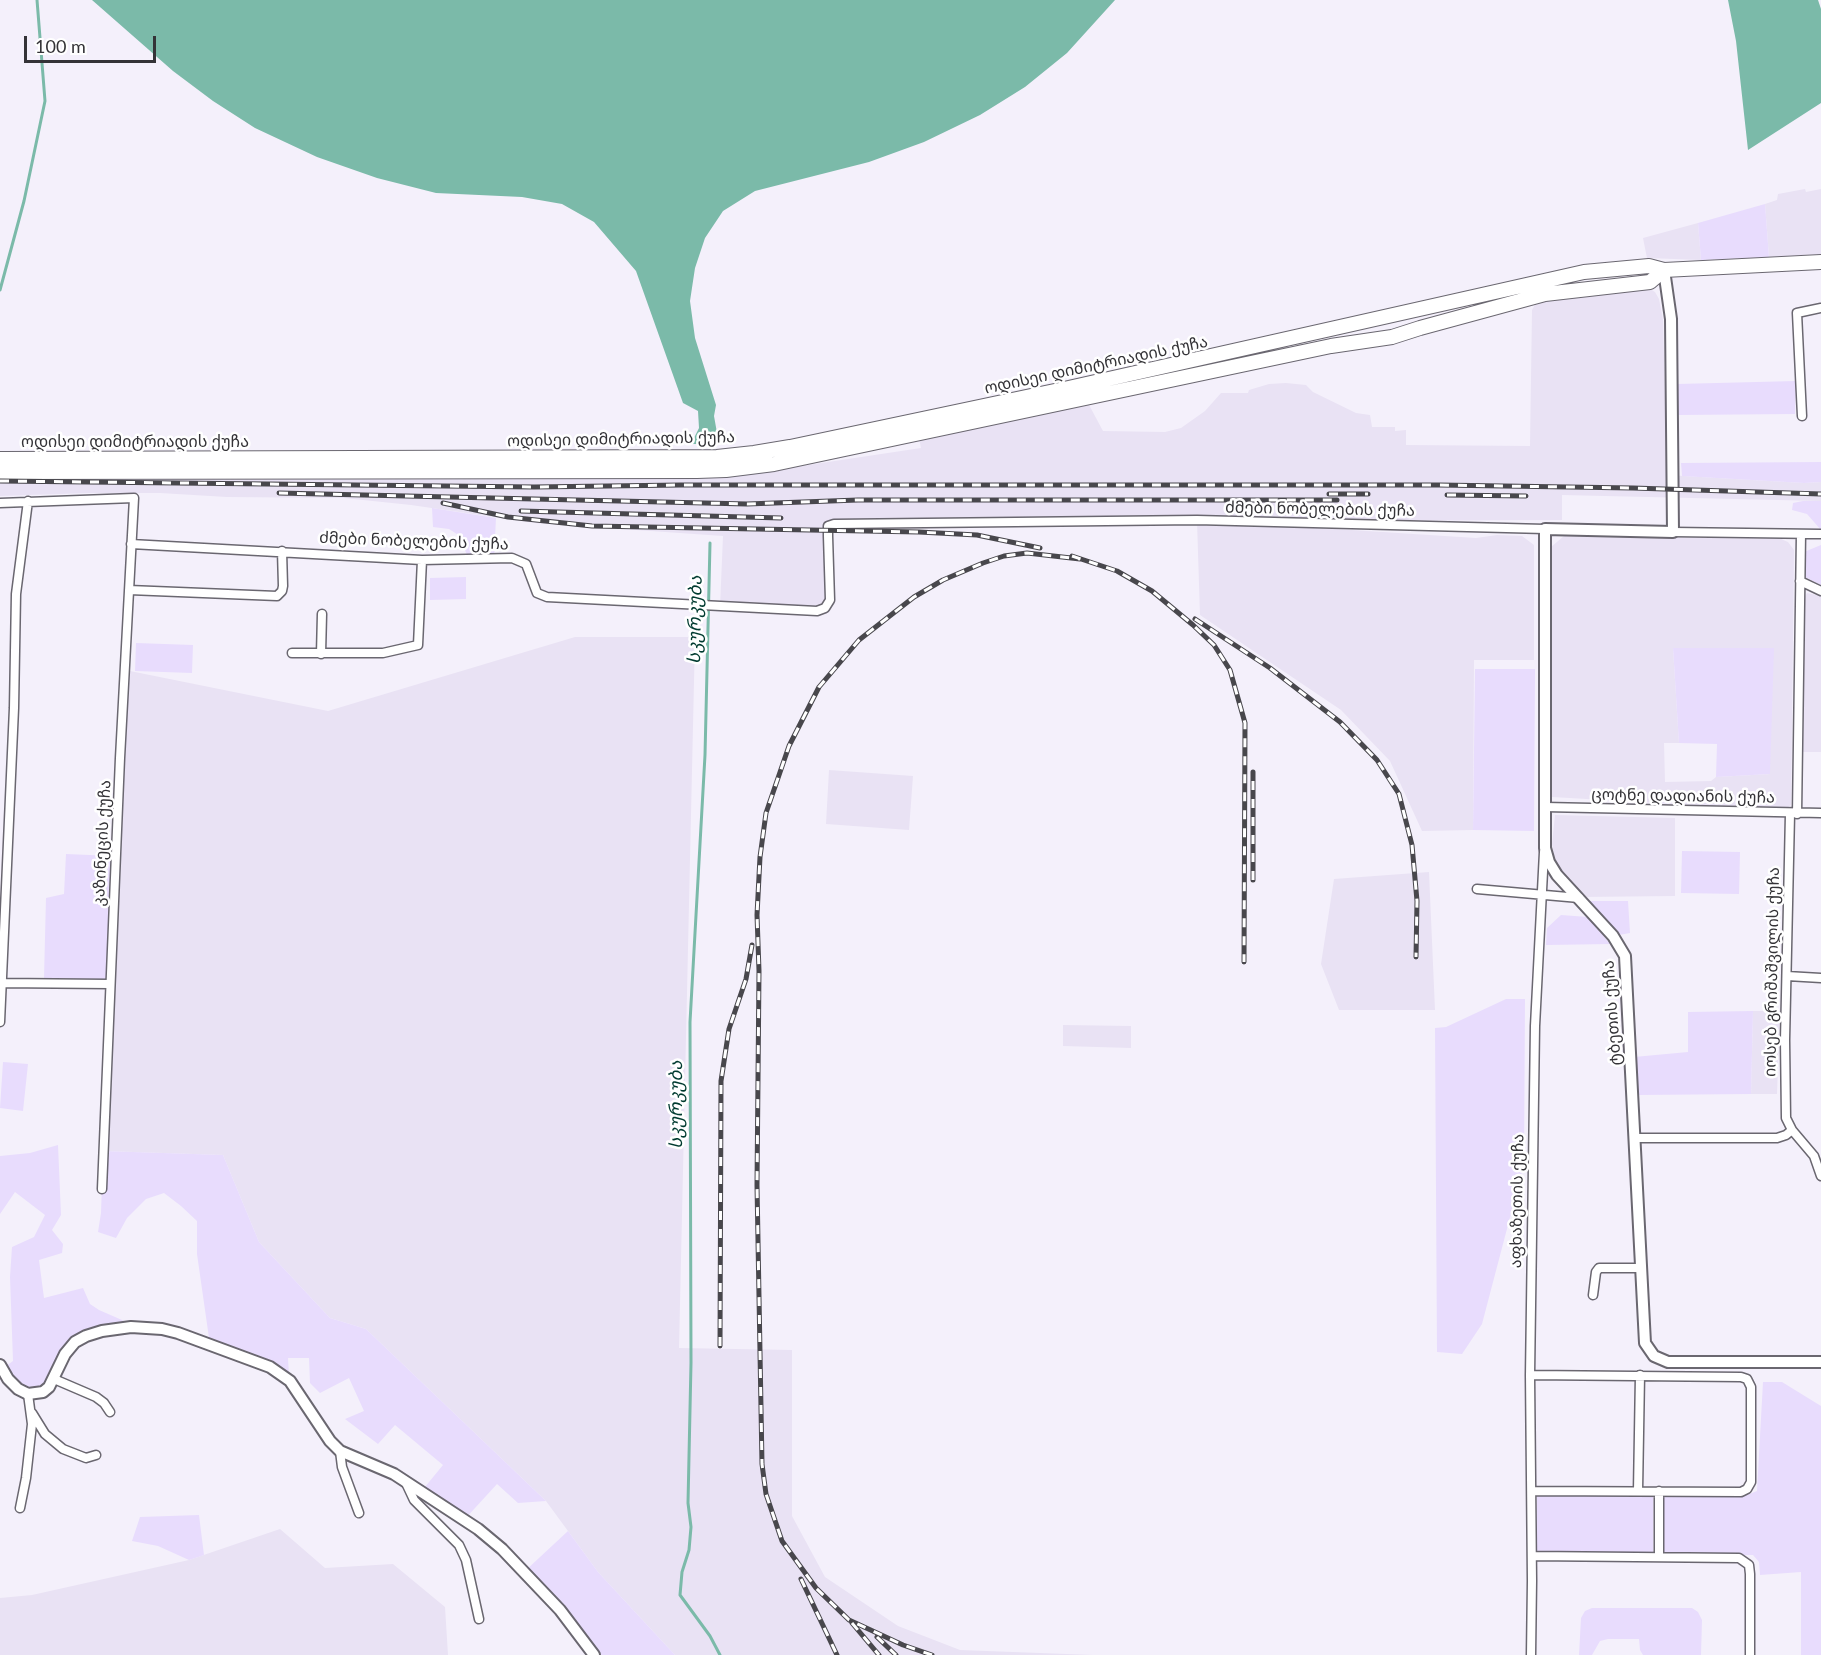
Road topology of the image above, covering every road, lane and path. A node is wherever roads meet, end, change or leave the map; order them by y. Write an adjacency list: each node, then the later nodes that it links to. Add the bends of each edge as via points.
1 (1821, 262): 2 (main road)
2 (1664, 270): 4 (main road, via 1649,266 1584,273); 6 (main road, via 1650,282 1545,294); 14 (street, via 1671,319)
3 (1821, 308): 8 (street, via 1797,313)
4 (1401, 314): 5 (main road, ოდისეი დიმიტრიადის ქუჩა); 6 (main road, via 1405,322)
5 (1372, 321): 7 (main road, via 1368,327); 9 (main road, ოდისეი დიმიტრიადის ქუჩა, via 790,447 717,457)
6 (1402, 334): 7 (main road, ოდისეი დიმიტრიადის ქუჩა)
7 (1370, 340): 10 (main road, ოდისეი დიმიტრიადის ქუჩა, via 774,464 726,470)
8 (1802, 416)
9 (0, 459)
10 (0, 472)
11 (28, 501): 12 (street); 17 (street, კაზინეცის ქუჩა, via 134,498); 35 (street, via 16,594)
12 (0, 503)
13 (1545, 529): 14 (street, ძმები ნობელების ქუჩა); 19 (street, ძმები ნობელების ქუჩა, via 1185,520 834,524 828,526 830,600 817,611 544,597 537,593 526,564 518,560); 26 (street, ტბეთის ქუჩა)
14 (1673, 532): 15 (street, ძმები ნობელების ქუჩა)
15 (1801, 534): 16 (street, ძმები ნობელების ქუჩა); 20 (street, იოსებ გრიშაშვილის ქუჩა)
16 (1821, 534)
17 (131, 544): 18 (street, ძმები ნობელების ქუჩა); 21 (street, კაზინეცის ქუჩა)
18 (282, 551): 19 (street, ძმები ნობელების ქუჩა); 21 (street, via 283,586 277,596)
19 (422, 560): 25 (street, via 418,645 383,653)
20 (1800, 581): 22 (street); 28 (street, იოსებ გრიშაშვილის ქუჩა)
21 (129, 590): 36 (street, კაზინეცის ქუჩა)
22 (1821, 591)
23 (322, 614): 25 (street)
24 (292, 653): 25 (street)
25 (321, 654)
26 (1545, 807): 28 (street, ცოტნე დადიანის ქუჩა); 29 (street, ტბეთის ქუჩა)
27 (1821, 813): 28 (street, ცოტნე დადიანის ქუჩა)
28 (1794, 814): 33 (street, იოსებ გრიშაშვილის ქუჩა)
29 (1545, 848): 31 (street, აფხაზეთის ქუჩა); 32 (street, ტბეთის ქუჩა, via 1557,875)
30 (1477, 888): 31 (street)
31 (1541, 894): 32 (street); 47 (street, აფხაზეთის ქუჩა)
32 (1579, 898): 39 (street, ტბეთის ქუჩა, via 1625,956)
33 (1788, 976): 34 (street); 38 (street, იოსებ გრიშაშვილის ქუჩა, via 1785,1097 1786,1118)
34 (1821, 978)
35 (1, 983): 36 (street); 37 (street)
36 (110, 984): 41 (street, კაზინეცის ქუჩა)
37 (0, 1022)
38 (1792, 1130): 39 (street, via 1777,1138); 40 (street, via 1814,1156)
39 (1634, 1138): 42 (street, ტბეთის ქუჩა)
40 (1821, 1176)
41 (102, 1189)
42 (1641, 1268): 43 (street, via 1599,1268); 44 (street, ტბეთის ქუჩა, via 1645,1343 1654,1356 1668,1362)
43 (1593, 1295)
44 (1700, 1362): 45 (street); 49 (street)
45 (1821, 1362)
46 (0, 1365): 51 (street, via 8,1379)
47 (1530, 1375): 48 (street); 57 (street, აფხაზეთის ქუჩა)
48 (1640, 1375): 49 (street); 58 (street)
49 (1701, 1378): 59 (street, via 1741,1377 1750,1383 1751,1482 1741,1492)
50 (54, 1379): 51 (street, via 43,1392); 53 (street, via 96,1397); 54 (street, via 65,1354 86,1336 131,1327 162,1329 270,1367 290,1381)
51 (28, 1394): 52 (street)
52 (30, 1410): 55 (street, via 45,1434 63,1449 86,1458); 60 (street, via 32,1425)
53 (110, 1412)
54 (340, 1450): 56 (street); 61 (street)
55 (96, 1455)
56 (406, 1483): 64 (street, via 414,1500 459,1545); 65 (street, via 502,1549 560,1610)
57 (1532, 1491): 58 (street); 62 (street, აფხაზეთის ქუჩა)
58 (1638, 1491): 59 (street)
59 (1659, 1491): 63 (street)
60 (20, 1508)
61 (359, 1513)
62 (1532, 1556): 63 (street); 66 (street, აფხაზეთის ქუჩა)
63 (1659, 1557): 67 (street, via 1739,1558 1749,1565)
64 (479, 1619)
65 (594, 1655)
66 (1531, 1655)
67 (1750, 1655)

